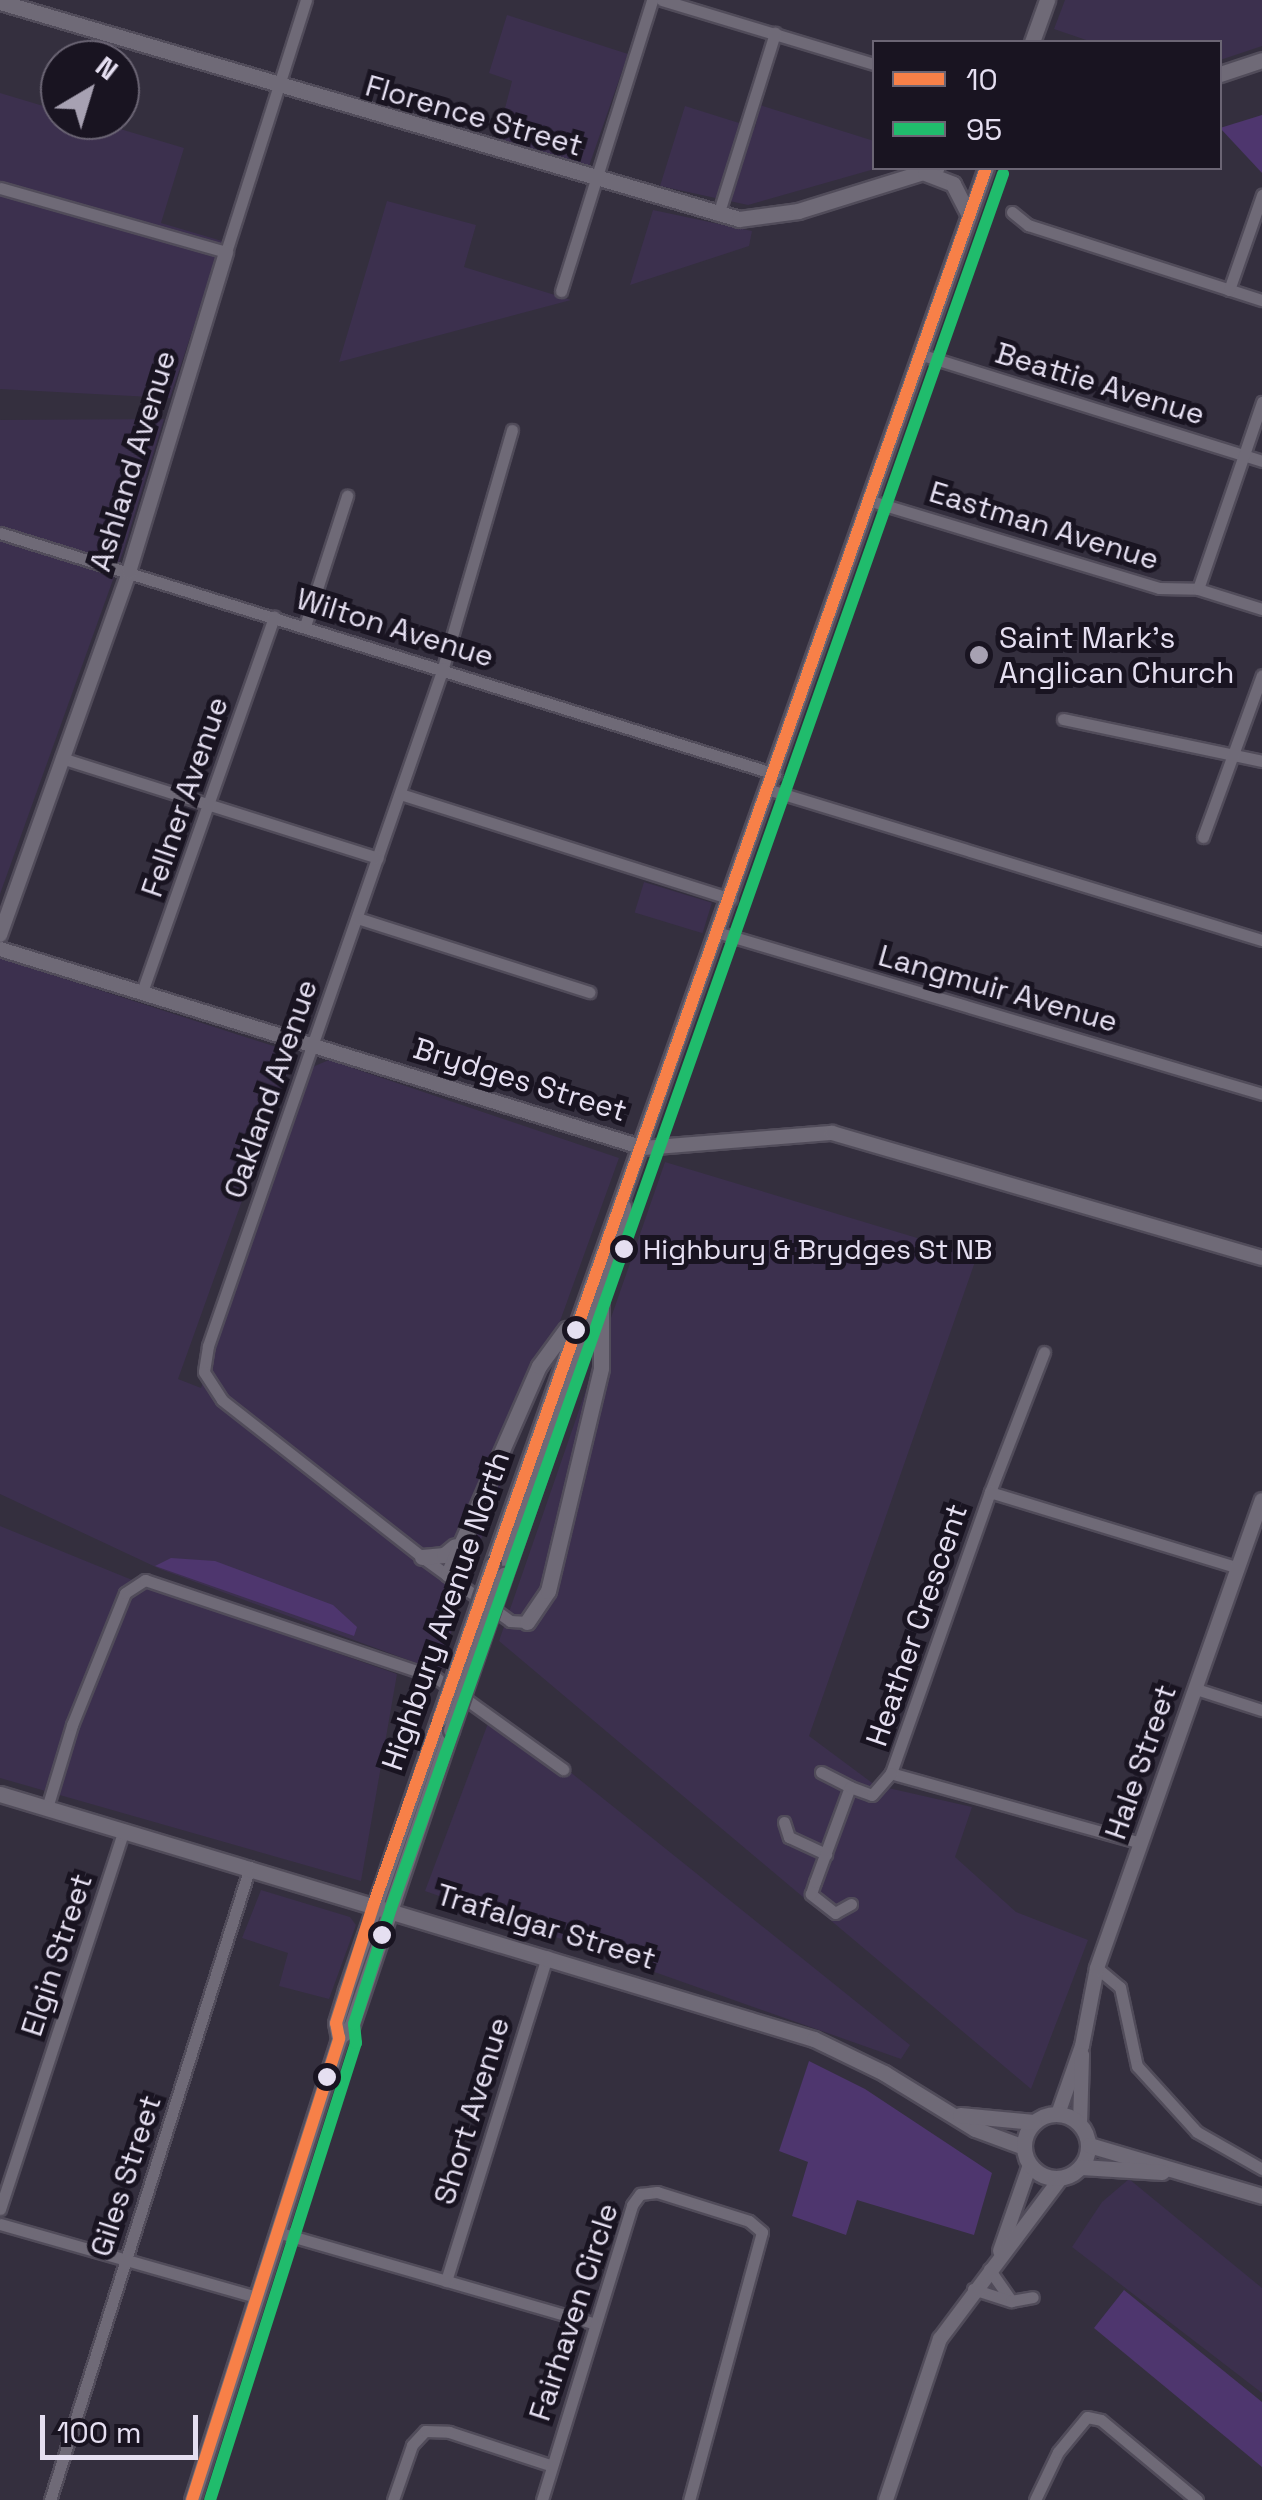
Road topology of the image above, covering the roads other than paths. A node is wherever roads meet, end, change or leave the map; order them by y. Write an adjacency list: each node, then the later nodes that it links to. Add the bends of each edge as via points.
1 (306, 0): 11 (street, Ashland Avenue)
2 (652, 0): 14 (street)
3 (662, 0): 6 (street)
4 (1048, 0): 7 (main road)
5 (0, 2): 11 (main road, Florence Street)
6 (774, 34): 9 (street); 18 (street)
7 (1033, 40)
8 (1262, 60): 10 (main road)
9 (872, 63)
10 (1222, 73)
11 (279, 88): 14 (main road, Florence Street); 20 (street, Ashland Avenue)
12 (929, 170): 18 (main road, Florence Street, via 798,210 740,220); 19 (main road, via 953,184)
13 (985, 170): 19 (main road, Highbury Avenue North)
14 (596, 180): 18 (main road, Florence Street); 22 (street)
15 (0, 188): 20 (street)
16 (1262, 195): 21 (street)
17 (1012, 212): 21 (street, via 1028,225)
18 (718, 215)
19 (969, 215): 24 (main road, Highbury Avenue North)
20 (226, 252): 32 (street, Ashland Avenue)
21 (1229, 290): 23 (street)
22 (562, 291)
23 (1262, 300)
24 (922, 355): 27 (street, Beattie Avenue); 30 (main road, Highbury Avenue North)
25 (1262, 402): 27 (street)
26 (512, 430): 37 (street, Oakland Avenue)
27 (1244, 456): 28 (street, Beattie Avenue); 33 (street)
28 (1262, 461)
29 (346, 496): 36 (street)
30 (871, 501): 33 (street, Eastman Avenue, via 1159,588); 43 (main road, Highbury Avenue North)
31 (0, 533): 32 (street, Wilton Avenue)
32 (129, 572): 35 (street, Wilton Avenue); 41 (street, Ashland Avenue)
33 (1198, 589): 34 (street, Eastman Avenue)
34 (1262, 609)
35 (274, 617): 36 (street, Wilton Avenue); 45 (street, Fellner Avenue)
36 (305, 626): 37 (street, Wilton Avenue)
37 (443, 668): 43 (street, Wilton Avenue); 44 (street, Oakland Avenue)
38 (1262, 675): 40 (street)
39 (1063, 719): 40 (street)
40 (1232, 752): 42 (street); 46 (street)
41 (61, 758): 45 (street); 51 (street, Ashland Avenue)
42 (1262, 761)
43 (772, 782): 48 (main road, Highbury Avenue North); 52 (street, Wilton Avenue)
44 (400, 794): 47 (street, Oakland Avenue); 48 (street)
45 (210, 807): 47 (street); 54 (street, Fellner Avenue)
46 (1203, 837)
47 (378, 858): 49 (street, Oakland Avenue)
48 (731, 899): 50 (main road, Highbury Avenue North)
49 (357, 918): 55 (street); 56 (street, Oakland Avenue)
50 (720, 933): 57 (street, Langmuir Avenue); 58 (main road, Highbury Avenue North)
51 (0, 935)
52 (1262, 940)
53 (0, 949): 54 (street, Brydges Street)
54 (142, 992): 56 (street, Brydges Street)
55 (589, 992)
56 (313, 1044): 58 (street, Brydges Street); 67 (street, Oakland Avenue, via 204,1372 222,1400)
57 (1262, 1094)
58 (644, 1148): 59 (main road, Highbury Avenue North); 60 (street, Brydges Street, via 832,1132)
59 (623, 1206): 61 (main road, Highbury Avenue North, via 626,1223); 62 (main road, Highbury Avenue North, via 610,1219)
60 (1262, 1258)
61 (601, 1292): 69 (main road, Highbury Avenue North); 71 (main road, via 601,1368 548,1591)
62 (577, 1314): 66 (main road, via 539,1366); 69 (main road, Highbury Avenue North)
63 (1044, 1352): 64 (street)
64 (990, 1492): 68 (street, Heather Crescent); 77 (street, Heather Crescent)
65 (1262, 1500): 68 (street, Hale Street)
66 (458, 1544): 67 (main road, via 444,1555); 70 (main road)
67 (422, 1557): 70 (street, Oakland Avenue)
68 (1238, 1568): 72 (street, Hale Street)
69 (498, 1570): 74 (main road, Highbury Avenue North, bridge)
70 (448, 1574): 71 (street, Oakland Avenue, via 510,1621)
71 (527, 1622)
72 (1196, 1688): 73 (street); 83 (street, Hale Street)
73 (1262, 1710)
74 (445, 1725): 86 (main road, Highbury Avenue North); 88 (main road, Highbury Avenue North)
75 (563, 1769): 80 (street, via 435,1677 145,1580 125,1593)
76 (821, 1772): 78 (street)
77 (891, 1773): 78 (street, via 872,1796); 83 (street, Heather Crescent)
78 (850, 1787): 84 (street)
79 (0, 1794): 80 (main road, Trafalgar Street)
80 (47, 1808): 82 (main road, Trafalgar Street)
81 (784, 1822): 84 (street, via 789,1837)
82 (124, 1830): 85 (main road, Trafalgar Street); 105 (street, Elgin Street)
83 (1142, 1844): 90 (street, Hale Street)
84 (826, 1854): 87 (street, via 812,1894 836,1913)
85 (250, 1867): 86 (main road, Trafalgar Street); 108 (street, Giles Street)
86 (374, 1903): 88 (main road, Trafalgar Street); 91 (main road, Highbury Avenue North, via 336,2023)
87 (851, 1904)
88 (392, 1909): 89 (main road, Trafalgar Street); 91 (main road, Highbury Avenue North, via 351,2027)
89 (547, 1956): 93 (main road, Trafalgar Street, via 814,2039); 110 (street, Short Avenue)
90 (1097, 1968): 92 (street, Hale Street); 101 (street, via 1120,1987 1137,2066 1198,2132)
91 (338, 2038): 107 (main road, Highbury Avenue North)
92 (1082, 2046): 94 (street, Hale Street); 96 (street, Hale Street)
93 (946, 2112): 95 (main road, Trafalgar Street); 98 (main road, Trafalgar Street)
94 (1058, 2114): 95 (main road); 96 (main road)
95 (1034, 2122): 98 (main road)
96 (1080, 2124): 97 (main road)
97 (1089, 2145): 100 (main road); 102 (main road)
98 (1024, 2148): 99 (main road)
99 (1030, 2165): 103 (main road); 109 (street)
100 (1081, 2168): 102 (main road); 103 (main road)
101 (1262, 2169)
102 (1203, 2177): 104 (main road)
103 (1060, 2179): 109 (street)
104 (1262, 2196)
105 (0, 2209)
106 (0, 2224): 108 (street)
107 (277, 2232): 110 (street); 112 (main road, Highbury Avenue North)
108 (126, 2259): 112 (street); 117 (street, Giles Street)
109 (992, 2265): 111 (street); 114 (street)
110 (446, 2281): 115 (street)
111 (972, 2289): 114 (street); 122 (street, via 940,2340)
112 (256, 2297): 118 (main road, Highbury Avenue North)
113 (1034, 2298): 114 (street)
114 (1011, 2301)
115 (595, 2324): 116 (street, Fairhaven Circle); 121 (street, Fairhaven Circle, via 640,2194 658,2192 749,2221 762,2232)
116 (550, 2466): 119 (street, Fairhaven Circle, via 425,2430 412,2445); 120 (street)
117 (50, 2500)
118 (192, 2500)
119 (393, 2500)
120 (542, 2500)
121 (689, 2500)
122 (886, 2500)
123 (1035, 2500): 124 (street, via 1058,2452 1088,2417 1101,2420)
124 (1197, 2500)

